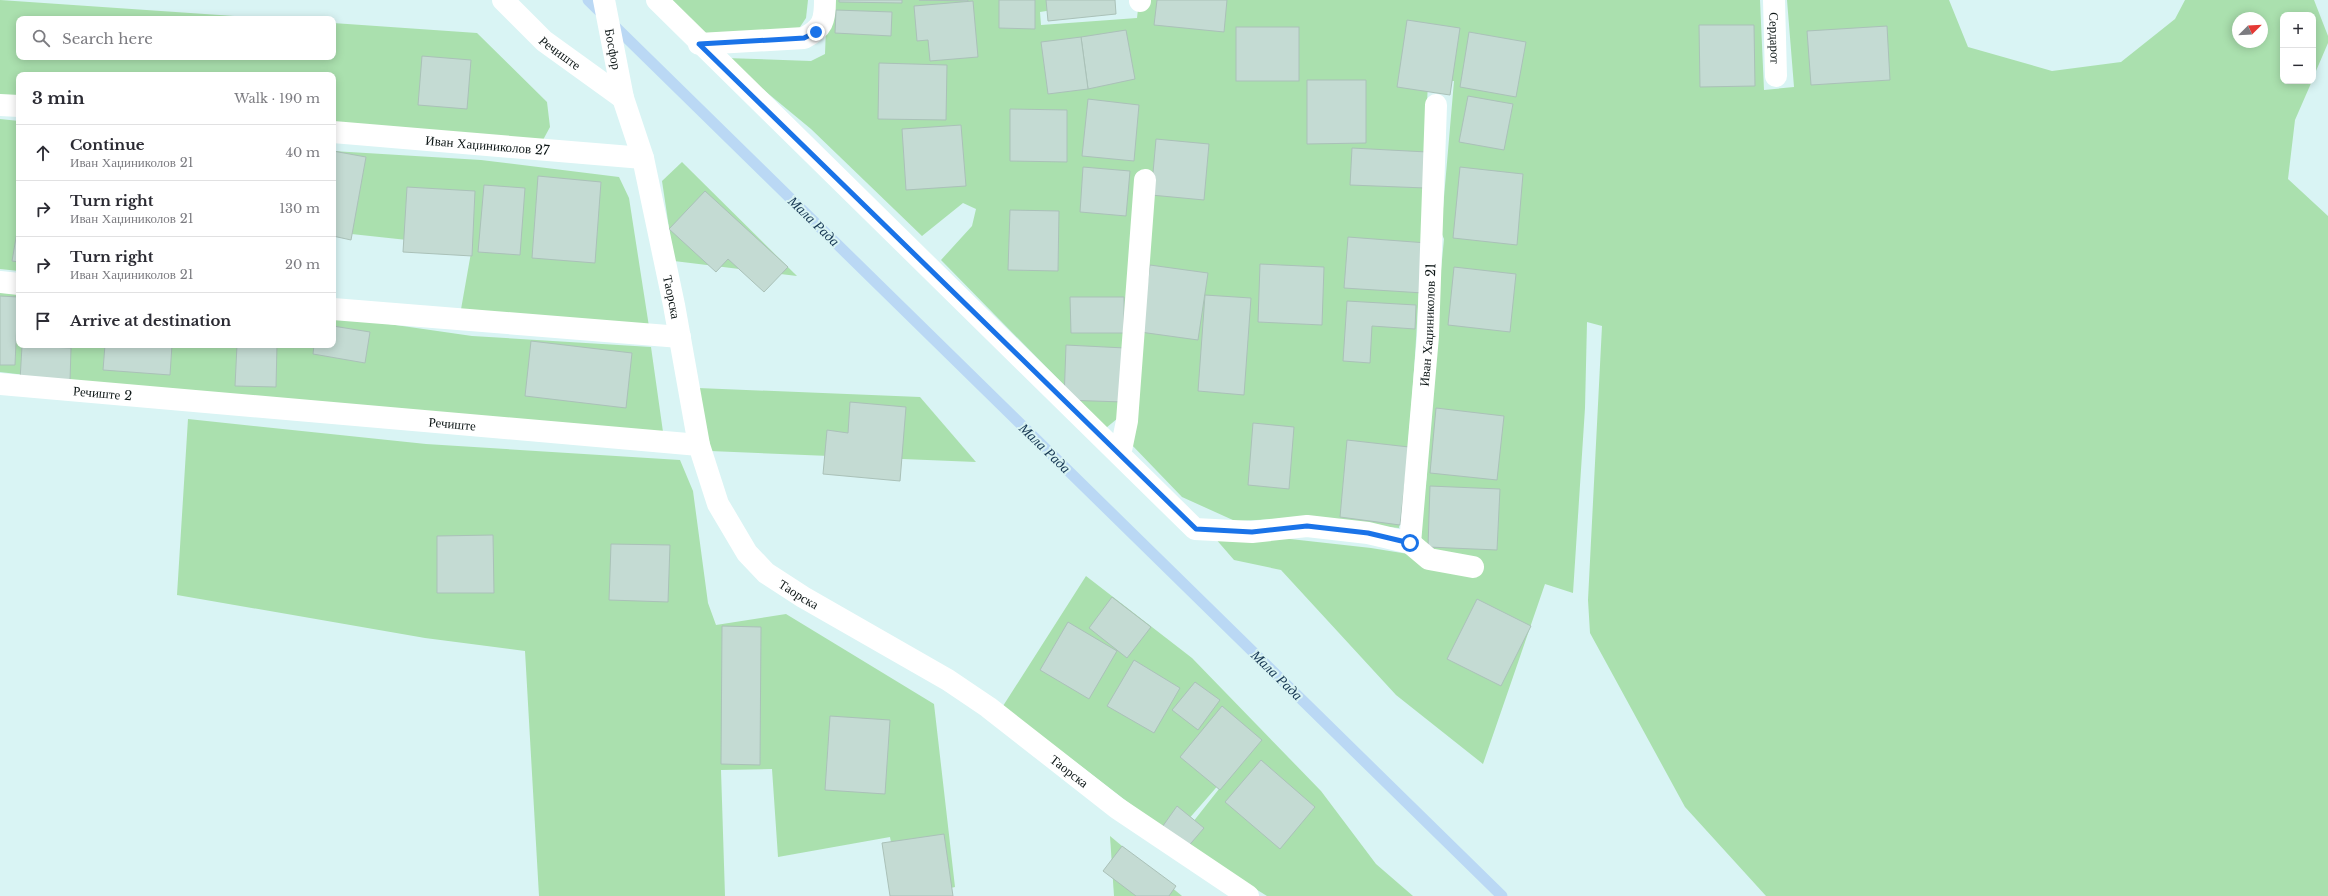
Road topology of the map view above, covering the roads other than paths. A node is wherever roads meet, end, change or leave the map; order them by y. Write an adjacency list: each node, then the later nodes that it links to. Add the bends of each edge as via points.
1 (503, 0): 8 (street, Речиште, via 544,41)
2 (604, 0): 8 (street, Босфор)
3 (657, 0): 6 (street)
4 (825, 0): 6 (street, via 825,18 816,32 804,38)
5 (1774, 0): 7 (street, Сердарот)
6 (699, 44): 22 (street)
7 (1776, 76)
8 (623, 98): 13 (street, Таорска)
9 (0, 104): 10 (street)
10 (16, 106)
11 (1436, 106): 23 (street, Иван Хаџиниколов 21, via 1428,336)
12 (336, 132): 13 (street, Иван Хаџиниколов 27)
13 (643, 158): 18 (street, Таорска)
14 (1145, 180): 22 (street, via 1127,421)
15 (0, 282): 16 (street)
16 (16, 284)
17 (336, 309): 18 (street)
18 (680, 337): 21 (street, Таорска)
19 (0, 384): 20 (street, Речиште 2)
20 (205, 402): 21 (street, Речиште)
21 (699, 445): 25 (street, Таорска, via 718,504 747,553 766,573 802,597 948,680 988,707 1117,808)
22 (1120, 455): 23 (street, via 1196,529 1252,532 1307,526 1368,533)
23 (1410, 543): 24 (street, via 1429,559)
24 (1473, 567)
25 (1248, 896)

